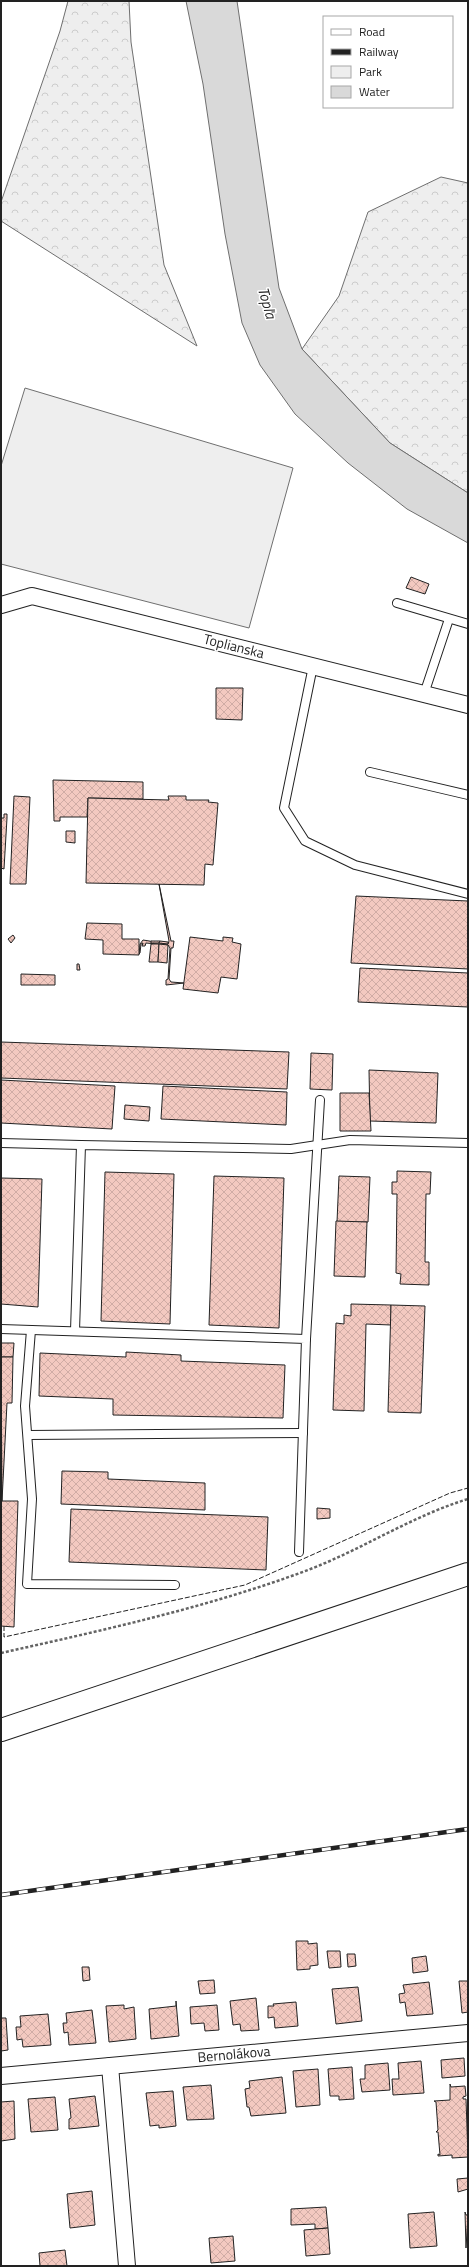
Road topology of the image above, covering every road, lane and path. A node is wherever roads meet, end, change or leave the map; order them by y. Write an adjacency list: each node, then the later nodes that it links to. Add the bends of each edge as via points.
1 (397, 603): 3 (lane)
2 (1, 605): 5 (street, Toplianska, via 32,596)
3 (449, 619): 4 (lane); 6 (lane)
4 (468, 624)
5 (313, 666): 6 (street, Toplianska); 10 (lane, via 284,808 305,841 355,865)
6 (424, 694): 7 (street, Toplianska)
7 (468, 705)
8 (370, 772): 9 (lane)
9 (468, 795)
10 (468, 894)
11 (320, 1100): 15 (lane)
12 (1, 1143): 14 (lane)
13 (468, 1143): 15 (lane, via 350,1140)
14 (81, 1145): 15 (lane, via 291,1149); 18 (lane)
15 (318, 1145): 19 (lane)
16 (1, 1329): 17 (lane)
17 (31, 1330): 18 (lane); 21 (lane, via 26,1406)
18 (75, 1332): 19 (lane)
19 (306, 1339): 20 (lane)
20 (303, 1433): 21 (lane); 23 (lane)
21 (28, 1435): 25 (lane, via 32,1499 27,1584)
22 (468, 1499): 26 (path, via 440,1507 310,1569 249,1591 112,1628)
23 (299, 1552)
24 (468, 1574): 27 (main road)
25 (174, 1584)
26 (1, 1653)
27 (1, 1730)
28 (468, 2033): 29 (street, Bernolákova)
29 (110, 2066): 30 (street, Bernolákova); 31 (street)
30 (1, 2076)
31 (127, 2266)

